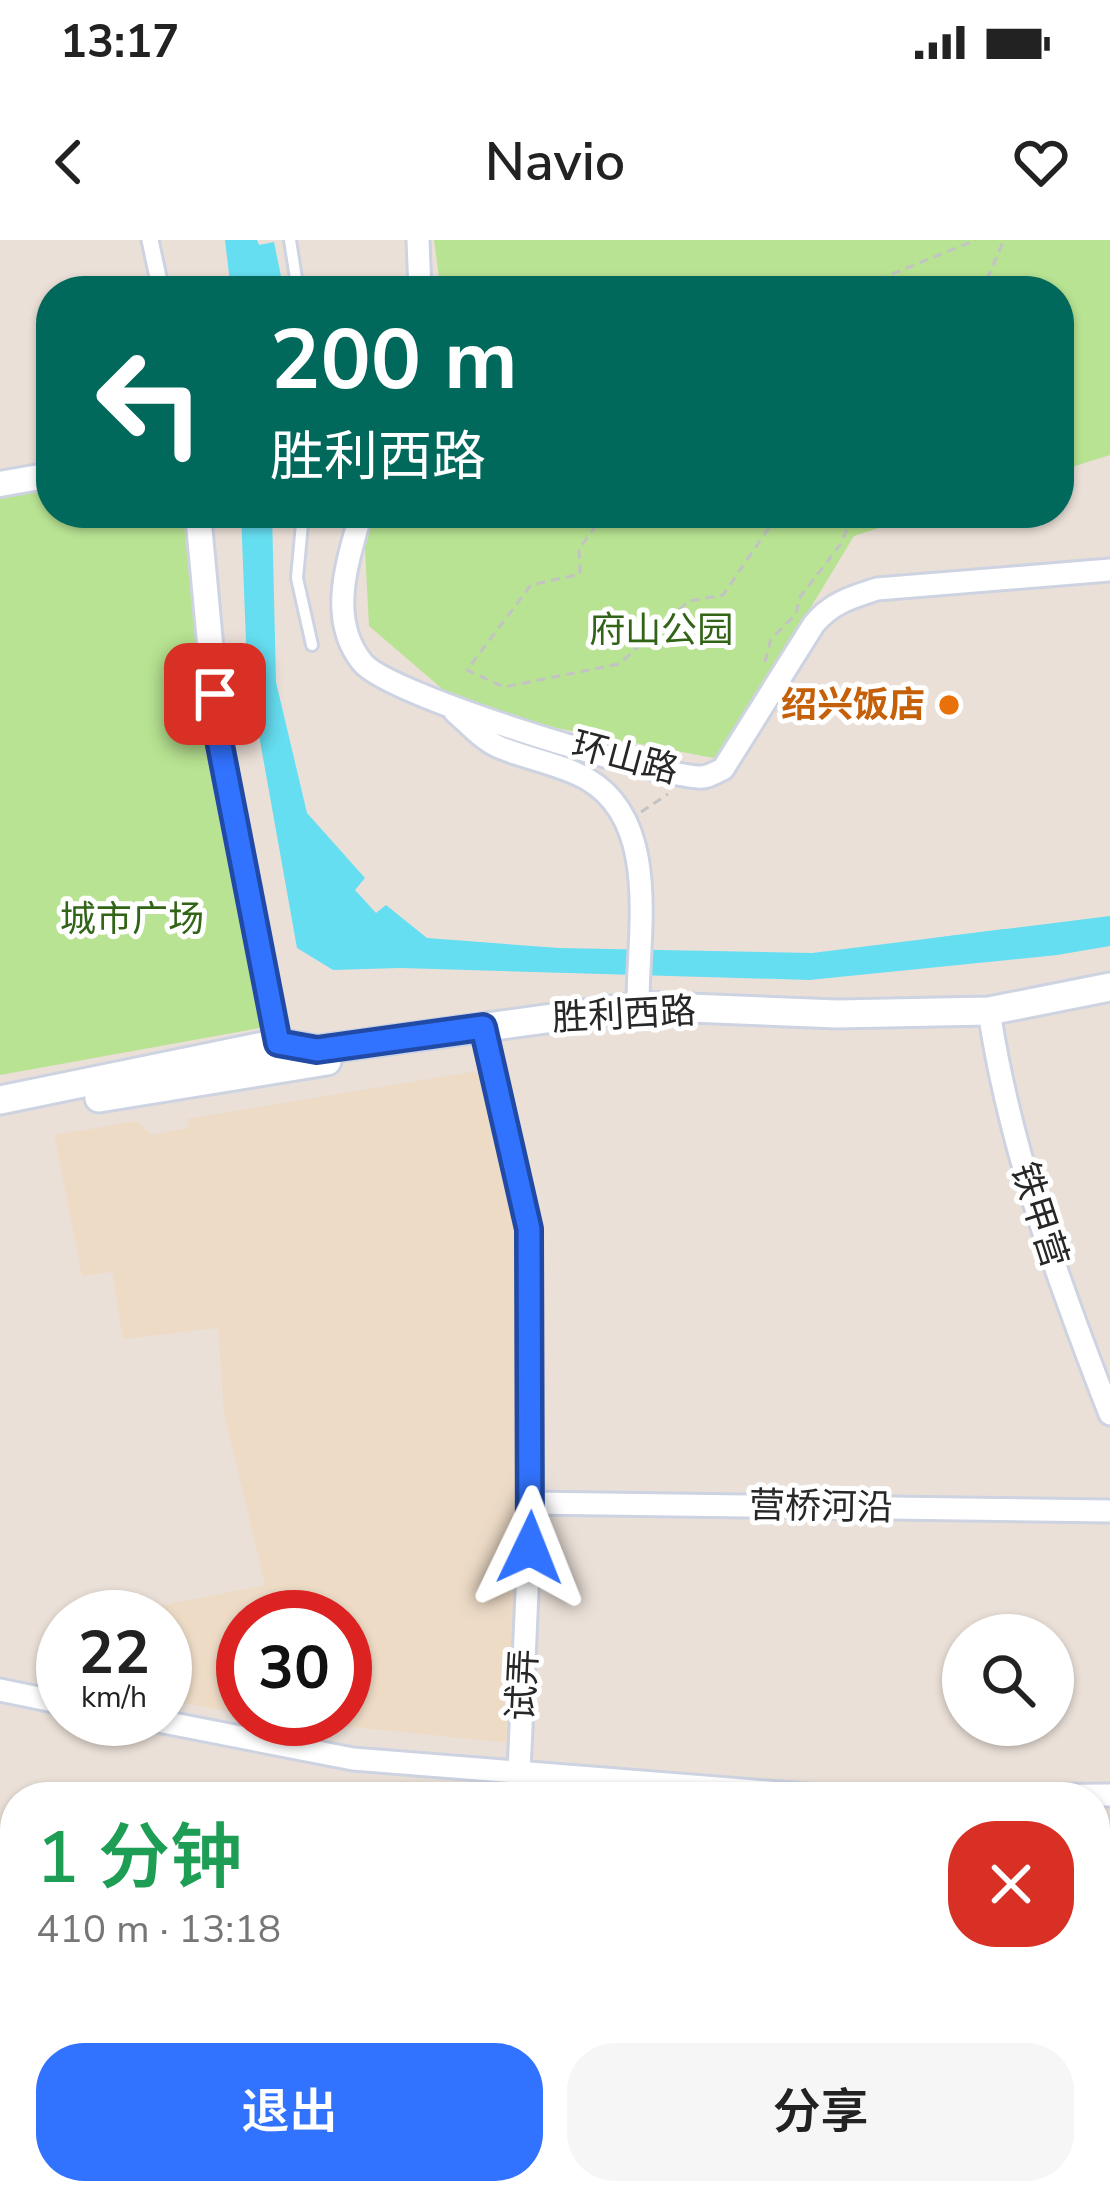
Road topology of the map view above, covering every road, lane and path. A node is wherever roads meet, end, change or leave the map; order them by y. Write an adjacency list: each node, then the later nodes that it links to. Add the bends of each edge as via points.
1 (150, 240): 6 (street)
2 (290, 240): 7 (lane)
3 (418, 240): 8 (street)
4 (976, 240): 9 (path)
5 (1004, 240): 10 (path)
6 (158, 276)
7 (296, 276)
8 (419, 276)
9 (887, 276)
10 (988, 276)
11 (36, 478): 12 (street)
12 (0, 484)
13 (199, 528): 30 (street, via 219,740)
14 (302, 528): 20 (lane, via 298,578)
15 (358, 528): 22 (street, 环山路, via 341,606 349,640 363,665)
16 (594, 528): 17 (path, via 579,549 580,574 531,585 467,670 504,688 619,664 689,601 723,595)
17 (769, 528)
18 (848, 528): 21 (path, via 796,614 771,639)
19 (1110, 570): 22 (street, 环山路, via 877,589 840,601 814,624 723,769 704,778)
20 (312, 645)
21 (765, 675)
22 (444, 704): 24 (street, via 494,745 585,778)
23 (671, 788): 24 (path)
24 (627, 824): 26 (street, via 640,883)
25 (1110, 987): 28 (main road, 胜利西路)
26 (637, 994): 28 (main road, 胜利西路, via 837,1014); 29 (main road, 胜利西路)
27 (1110, 1001): 28 (main road, 胜利西路)
28 (990, 1017): 29 (main road, 胜利西路, via 839,1030 641,1018); 33 (street, 铁甲营, via 1019,1156)
29 (486, 1033): 30 (main road, 胜利西路); 34 (street, 试弄, via 529,1229)
30 (280, 1054): 31 (main road, 胜利西路); 32 (main road, 胜利西路)
31 (0, 1100)
32 (0, 1115)
33 (1110, 1414)
34 (532, 1503): 35 (street, 营桥河沿); 40 (street, 试弄)
35 (1110, 1510)
36 (2, 1691): 37 (street); 38 (street)
37 (36, 1697)
38 (0, 1714)
39 (192, 1728): 40 (street, via 352,1759)
40 (519, 1772): 41 (street)
41 (644, 1782)

